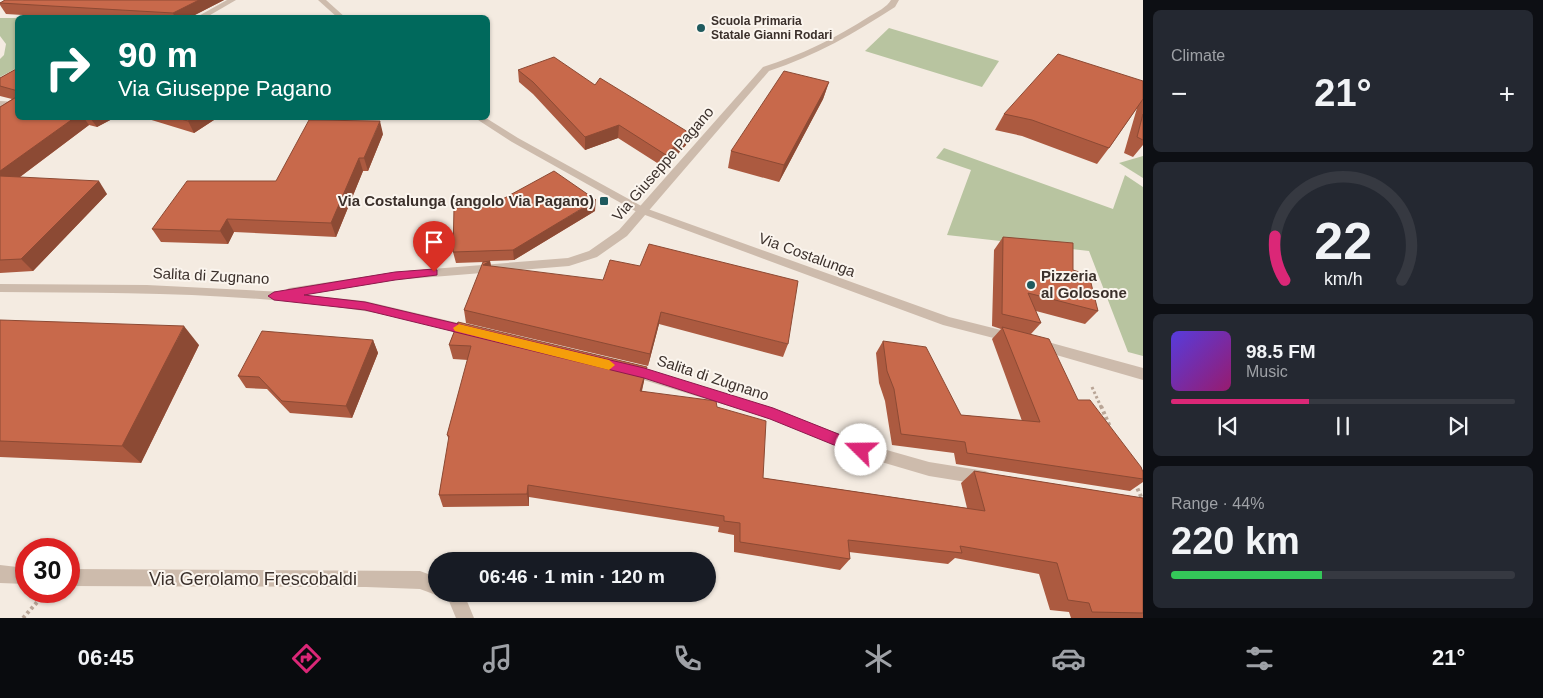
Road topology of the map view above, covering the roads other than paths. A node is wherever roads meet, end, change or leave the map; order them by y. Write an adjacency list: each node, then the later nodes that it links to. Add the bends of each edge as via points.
1 (232, 0): 4 (street)
2 (322, 0): 5 (street)
3 (896, 0): 9 (street, Via Giuseppe Pagano, via 830,44 766,69)
4 (204, 15)
5 (340, 15)
6 (0, 104): 7 (street)
7 (15, 105)
8 (483, 120): 9 (street, Via Costalunga)
9 (642, 210): 11 (street, Via Giuseppe Pagano, via 623,233 593,254 570,262 395,276); 14 (street, Via Costalunga, via 947,322)
10 (0, 288): 11 (street, Salita di Zugnano, via 147,289)
11 (274, 296): 12 (street, Salita di Zugnano, via 365,306)
12 (489, 336)
13 (615, 366): 15 (street, Salita di Zugnano, via 773,414 861,450 929,469)
14 (1143, 374)
15 (996, 480)
16 (0, 574): 17 (street)
17 (15, 575)
18 (80, 577): 19 (street, Via Gerolamo Frescobaldi, via 366,578)
19 (428, 583)
20 (458, 602): 21 (street)
21 (465, 618)

